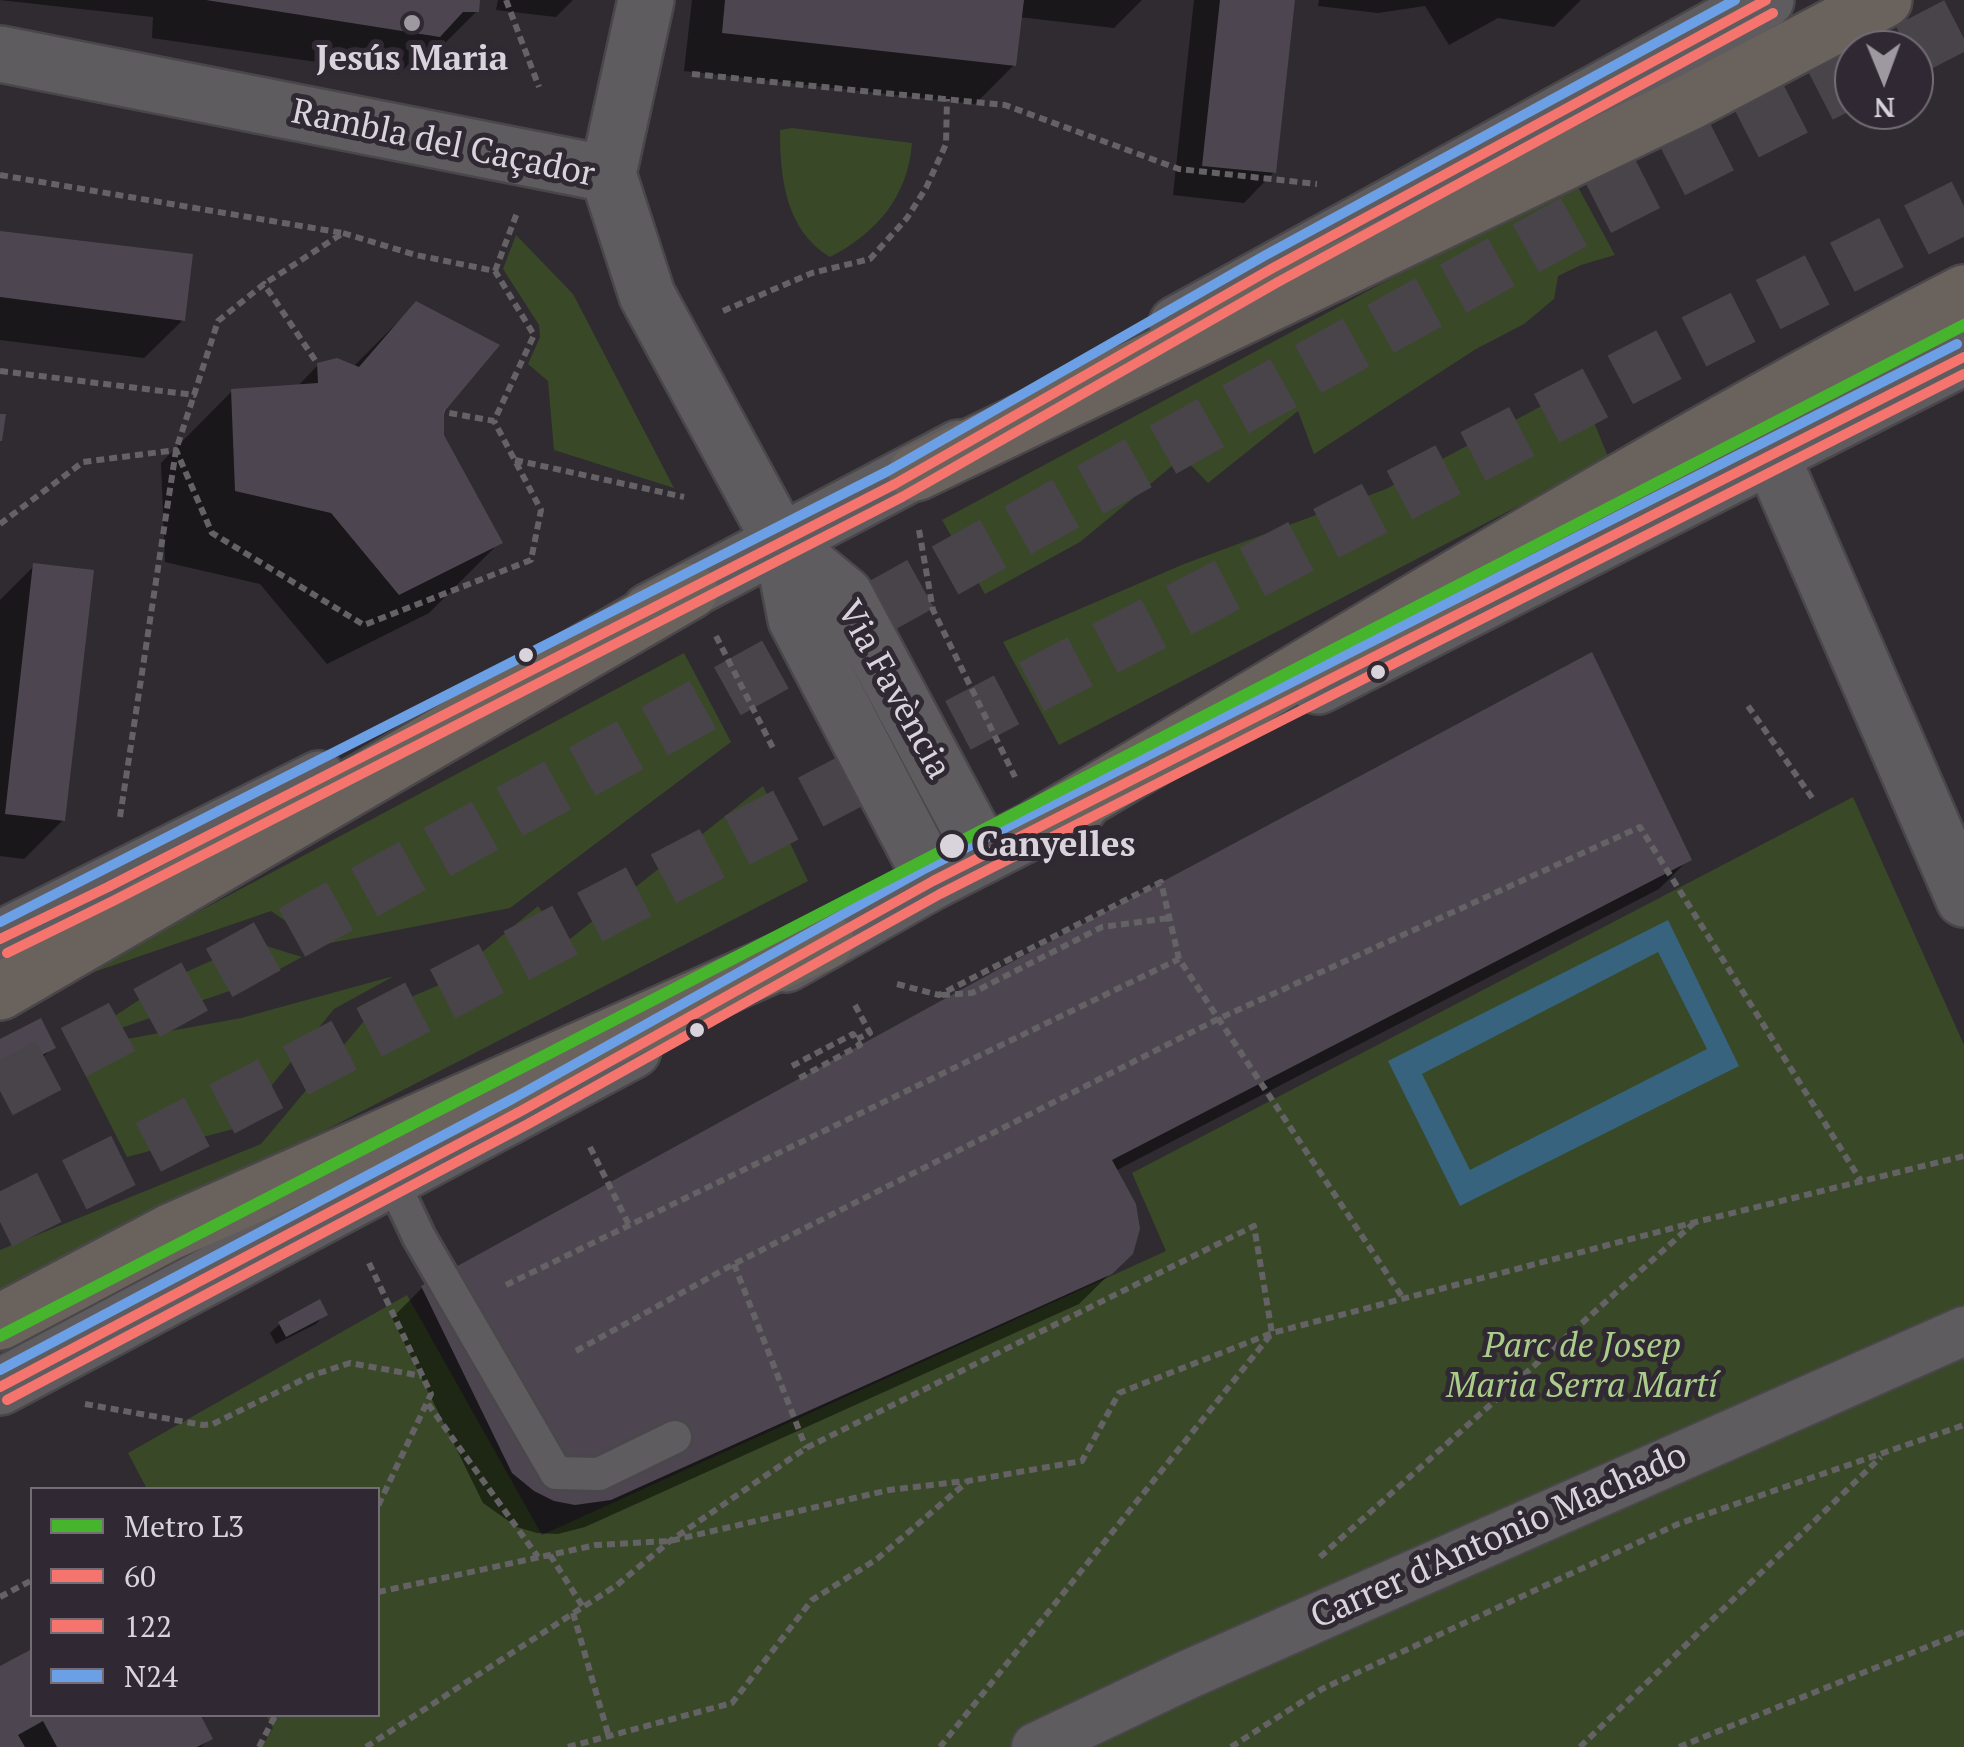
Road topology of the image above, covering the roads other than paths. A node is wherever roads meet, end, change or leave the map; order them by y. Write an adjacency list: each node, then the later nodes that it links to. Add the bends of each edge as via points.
1 (646, 0): 5 (street)
2 (1766, 0): 9 (street)
3 (1884, 0): 9 (highway, via 1674,110)
4 (0, 54): 5 (street, Rambla del Caçador)
5 (608, 174): 10 (street, Rambla del Caçador, via 648,295)
6 (1964, 293): 12 (highway)
7 (1964, 357): 8 (street)
8 (1772, 455): 12 (street); 15 (street)
9 (916, 473): 10 (street)
10 (780, 542): 11 (street); 13 (street, Via Favència, via 845,595); 14 (street, Via Favència, via 796,619)
11 (702, 610): 16 (street); 18 (highway)
12 (1028, 803): 13 (street)
13 (984, 855): 14 (street)
14 (934, 881): 17 (street)
15 (1964, 899)
16 (0, 939)
17 (826, 941): 19 (street); 20 (highway, via 170,1232)
18 (0, 992)
19 (392, 1180): 22 (street); 23 (lane, via 556,1473 598,1474)
20 (0, 1322)
21 (1964, 1331): 24 (street, Carrer d'Antonio Machado)
22 (0, 1387)
23 (675, 1438)
24 (1036, 1747)

